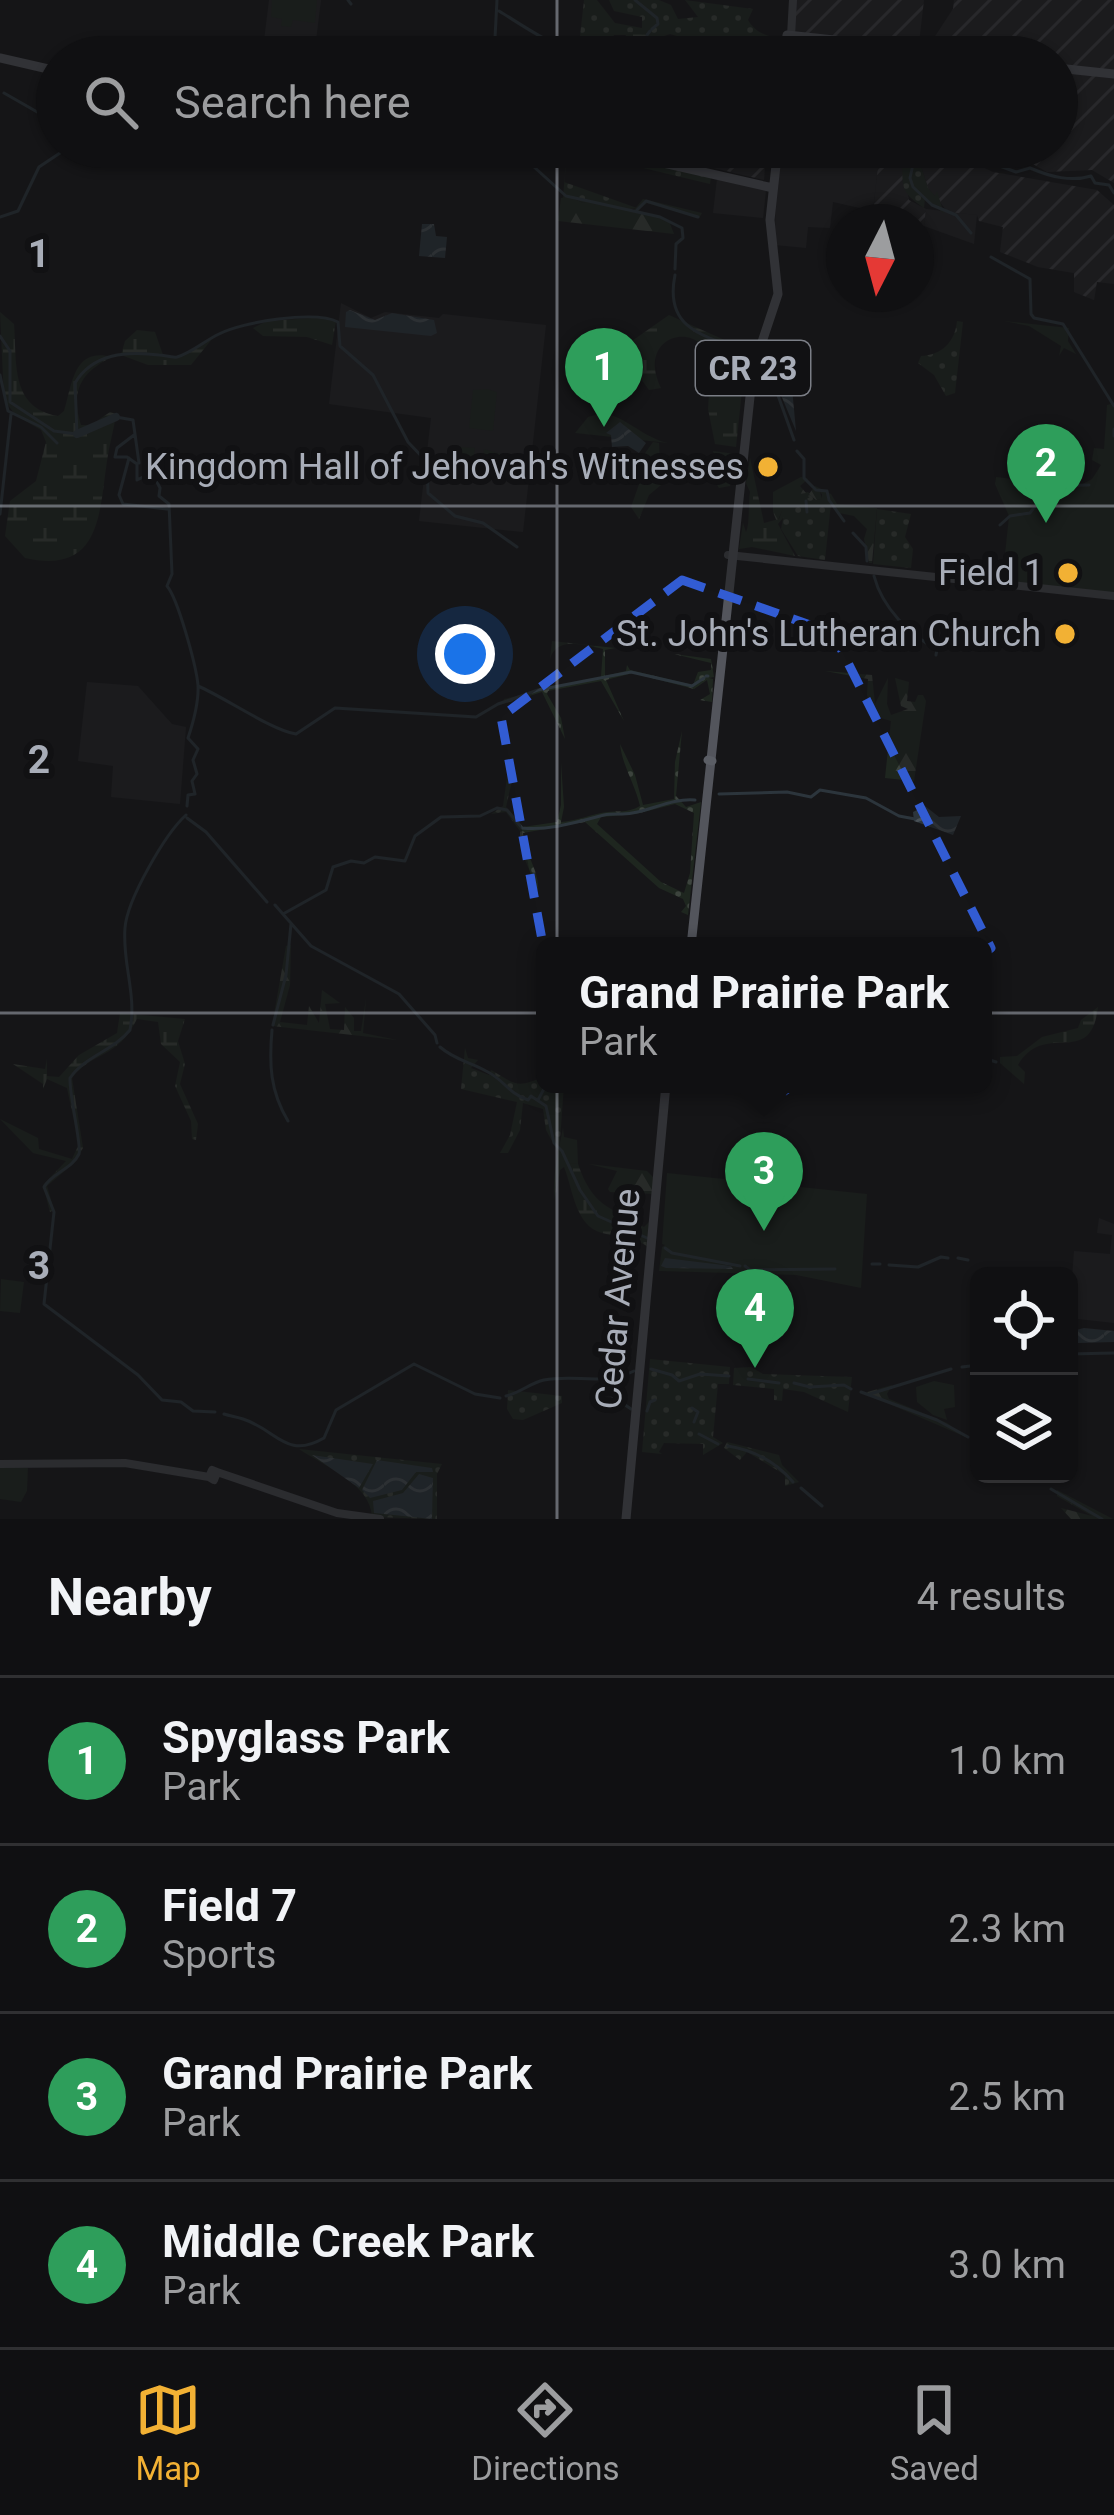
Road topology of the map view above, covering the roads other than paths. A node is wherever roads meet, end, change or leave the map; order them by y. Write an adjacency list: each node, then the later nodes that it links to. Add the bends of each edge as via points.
1 (793, 3): 2 (main road)
2 (789, 36)
3 (0, 56): 4 (main road)
4 (36, 65)
5 (1078, 68): 7 (main road)
6 (1078, 70): 7 (main road)
7 (1099, 70): 8 (main road)
8 (1114, 71)
9 (691, 168): 11 (main road)
10 (773, 168): 11 (main road, CR 23)
11 (771, 185): 12 (main road, CR 23, via 776,289 750,364); 12 (main road, CR 23, via 779,292 754,362)
12 (729, 554): 13 (main road); 14 (main road, CR 23)
13 (1114, 594)
14 (691, 937)
15 (667, 1093): 20 (main road, Cedar Avenue)
16 (0, 1462): 17 (main road, via 115,1463)
17 (213, 1475): 18 (main road); 19 (main road)
18 (358, 1519)
19 (380, 1519)
20 (628, 1519)

